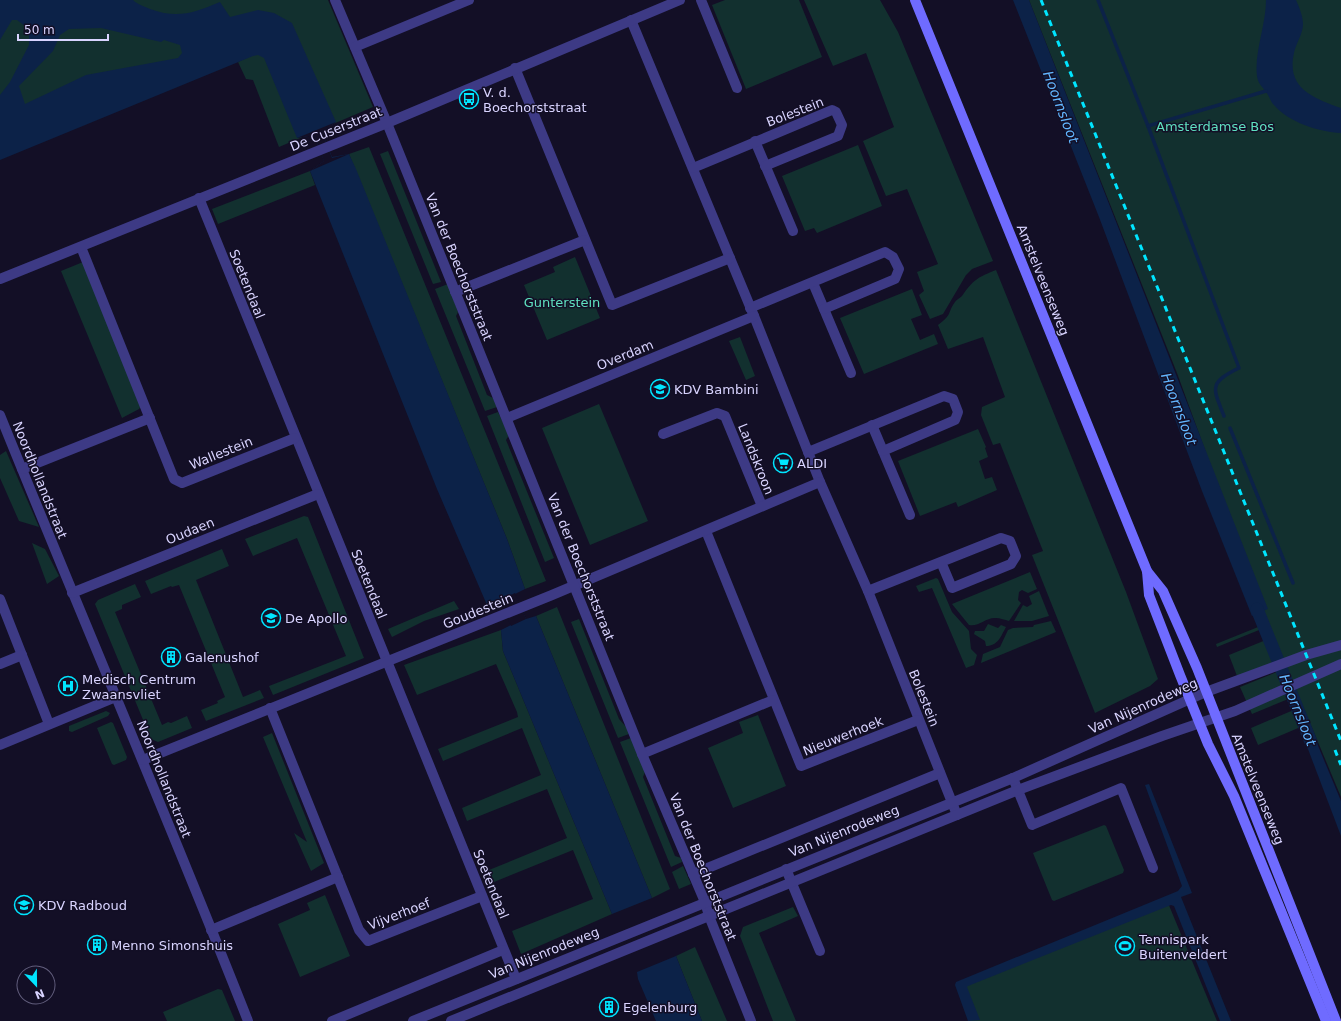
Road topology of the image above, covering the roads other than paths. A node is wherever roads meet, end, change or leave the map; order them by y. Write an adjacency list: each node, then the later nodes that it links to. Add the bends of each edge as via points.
1 (335, 0): 7 (street, Van der Boechorststraat)
2 (469, 0): 7 (street)
3 (680, 0): 6 (street, De Cuserstraat)
4 (701, 0): 9 (street)
5 (915, 0): 41 (main road, Amstelveenseweg)
6 (631, 20): 8 (street, De Cuserstraat); 13 (street, Bolestein)
7 (355, 47): 10 (street, Van der Boechorststraat)
8 (515, 68): 10 (street, De Cuserstraat); 16 (street)
9 (737, 88)
10 (387, 123): 14 (street, De Cuserstraat); 21 (street, Van der Boechorststraat)
11 (755, 141): 12 (street, Bolestein); 12 (street, Bolestein, via 832,110 836,112 842,125 838,136); 13 (street, Bolestein)
12 (765, 166): 15 (street, Bolestein)
13 (692, 168): 18 (street, Bolestein)
14 (199, 198): 17 (street, De Cuserstraat); 31 (street, Soetendaal)
15 (793, 231)
16 (585, 240): 18 (street, via 612,305); 21 (street)
17 (81, 247): 19 (street, De Cuserstraat); 26 (street, Wallestein)
18 (730, 258): 23 (street, Bolestein)
19 (0, 279)
20 (813, 284): 22 (street); 22 (street, via 885,252 893,257 899,269 896,279); 23 (street)
21 (455, 292): 27 (street, Van der Boechorststraat)
22 (824, 309): 24 (street)
23 (752, 312): 27 (street, Overdam); 33 (street, Bolestein)
24 (851, 373)
25 (0, 415): 29 (street, Noordhollandstraat)
26 (150, 418): 31 (street, Wallestein, via 174,479 182,483); 34 (street)
27 (507, 418): 42 (street, Van der Boechorststraat)
28 (872, 426): 32 (street); 32 (street, via 944,396 953,398 958,412 955,420); 33 (street)
29 (3, 433): 34 (street, Noordhollandstraat)
30 (663, 434): 37 (street, Landskroon, via 717,413 725,416)
31 (295, 438): 36 (street, Soetendaal)
32 (883, 450): 38 (street)
33 (808, 452): 35 (street, Bolestein)
34 (22, 469): 44 (street, Noordhollandstraat)
35 (820, 482): 37 (street, Goudestein); 43 (street, Bolestein)
36 (318, 494): 44 (street, Oudaen); 48 (street, Soetendaal)
37 (762, 506): 39 (street, Goudestein)
38 (910, 515)
39 (706, 530): 42 (street, Goudestein); 53 (street, Nieuwerhoek)
40 (941, 562): 40 (street, via 952,588 1012,564 1016,556 1010,541 1002,538); 43 (street)
41 (1147, 570): 51 (main road, Amstelveenseweg, via 1163,591); 54 (main road, Amstelveenseweg, via 1149,595)
42 (575, 585): 48 (street, Goudestein); 61 (street, Van der Boechorststraat)
43 (868, 591): 57 (street, Bolestein)
44 (72, 593): 52 (street, Noordhollandstraat)
45 (0, 599): 47 (street)
46 (1341, 645): 51 (street, Van Nijenrodeweg)
47 (22, 655): 49 (street); 58 (street)
48 (386, 661): 55 (street, Goudestein); 73 (street, Soetendaal)
49 (0, 664)
50 (1341, 664): 56 (street)
51 (1206, 692): 54 (street, Van Nijenrodeweg); 56 (main road, Amstelveenseweg)
52 (116, 697): 58 (street); 62 (street, Noordhollandstraat)
53 (773, 700): 57 (street, Nieuwerhoek, via 801,766); 61 (street)
54 (1190, 700): 59 (main road, Amstelveenseweg); 64 (street, Van Nijenrodeweg)
55 (270, 708): 62 (street, Goudestein); 71 (street, Vijverhoef)
56 (1217, 718): 59 (street); 86 (main road, Amstelveenseweg)
57 (918, 720): 63 (street, Bolestein)
58 (50, 724): 60 (street)
59 (1201, 724): 65 (street); 85 (main road, Amstelveenseweg, via 1234,796)
60 (0, 744)
61 (642, 754): 70 (street, Van der Boechorststraat)
62 (143, 760): 76 (street, Noordhollandstraat)
63 (940, 773): 66 (street, Bolestein); 70 (street, Van Nijenrodeweg)
64 (1013, 778): 65 (street); 66 (street, Van Nijenrodeweg)
65 (1018, 790): 67 (street); 68 (street, via 1029,826 1121,788)
66 (952, 802): 67 (street, Bolestein); 69 (street, Van Nijenrodeweg)
67 (957, 815): 72 (street)
68 (1153, 868)
69 (786, 869): 72 (street); 74 (street, Van Nijenrodeweg)
70 (693, 874): 74 (street, Van der Boechorststraat)
71 (338, 877): 73 (street, Vijverhoef, via 359,930 368,941); 76 (street)
72 (792, 882): 75 (street); 78 (street)
73 (482, 896): 77 (street, Soetendaal)
74 (705, 902): 75 (street, Van der Boechorststraat); 79 (street, Van Nijenrodeweg)
75 (709, 916): 83 (street); 84 (street, Van der Boechorststraat)
76 (211, 930): 80 (street, Noordhollandstraat)
77 (503, 950): 79 (street, Soetendaal); 81 (street, Van Nijenrodeweg)
78 (820, 951)
79 (516, 979): 82 (street, Van Nijenrodeweg)
80 (248, 1021)
81 (332, 1021)
82 (413, 1021)
83 (451, 1021)
84 (751, 1021)
85 (1326, 1021)
86 (1336, 1021)

